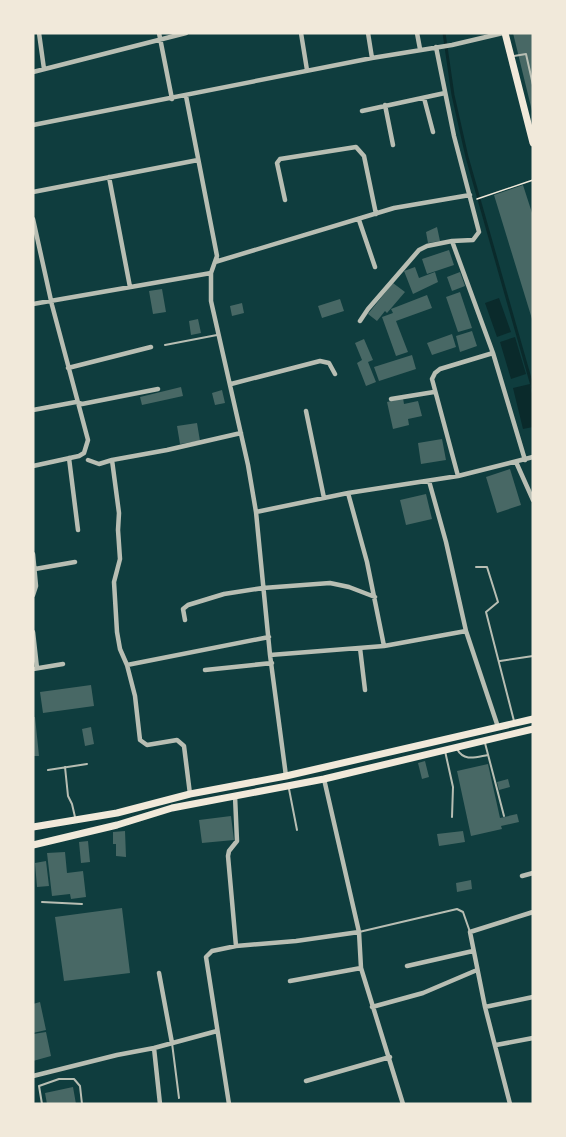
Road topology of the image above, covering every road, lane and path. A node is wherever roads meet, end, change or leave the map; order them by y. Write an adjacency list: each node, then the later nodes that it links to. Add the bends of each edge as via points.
1 (39, 33): 12 (street)
2 (186, 33): 7 (street)
3 (301, 33): 13 (street)
4 (368, 33): 11 (street)
5 (417, 33): 9 (street)
6 (504, 33): 8 (street); 10 (main road)
7 (160, 36): 12 (street); 19 (street)
8 (438, 47): 9 (street); 16 (street)
9 (420, 50): 11 (street)
10 (511, 57): 15 (lane, via 526,54); 24 (main road)
11 (372, 58): 13 (street)
12 (44, 69): 14 (street)
13 (307, 70): 17 (street)
14 (33, 72)
15 (533, 85)
16 (445, 93): 18 (street); 30 (street)
17 (186, 96): 19 (street); 26 (street)
18 (424, 98): 20 (street); 23 (street)
19 (172, 99): 22 (street)
20 (385, 105): 21 (street); 25 (street)
21 (362, 111)
22 (33, 125)
23 (433, 132)
24 (533, 143)
25 (393, 145)
26 (198, 160): 27 (street); 37 (street)
27 (109, 177): 29 (street); 40 (street)
28 (533, 180): 32 (path)
29 (33, 192)
30 (470, 195): 33 (street); 36 (street, via 479,235 473,240)
31 (285, 200): 33 (street, via 280,159 356,147 364,156)
32 (476, 200)
33 (376, 214): 35 (street)
34 (33, 219): 41 (street)
35 (359, 220): 37 (street); 38 (street)
36 (452, 241): 43 (street, via 419,250); 47 (street)
37 (215, 262): 39 (street)
38 (375, 267)
39 (211, 273): 40 (street); 44 (street, via 211,302)
40 (130, 287): 41 (street)
41 (51, 301): 42 (street); 48 (street)
42 (33, 304)
43 (360, 321)
44 (219, 334): 45 (lane); 50 (street)
45 (165, 345)
46 (151, 347): 48 (street)
47 (494, 353): 52 (street, via 440,369 432,379); 60 (street)
48 (68, 368): 54 (street)
49 (335, 374): 50 (street, via 329,363 320,361)
50 (231, 384): 57 (street)
51 (158, 389): 54 (street)
52 (434, 392): 53 (street); 65 (street)
53 (391, 399)
54 (76, 402): 55 (street); 59 (street, via 88,440 84,453)
55 (33, 410)
56 (306, 411): 68 (street)
57 (242, 433): 62 (street); 70 (street)
58 (533, 457): 60 (street)
59 (69, 458): 64 (street); 71 (street)
60 (525, 459): 63 (street)
61 (88, 460): 62 (street, via 99,464)
62 (112, 460): 90 (street, via 120,559 114,590 120,650)
63 (516, 462): 65 (street); 69 (street)
64 (33, 466)
65 (458, 476): 66 (street)
66 (429, 481): 67 (street); 80 (street)
67 (348, 493): 68 (street); 78 (street)
68 (324, 498): 70 (street)
69 (533, 500)
70 (256, 512): 76 (street)
71 (78, 530)
72 (33, 554): 75 (street)
73 (75, 562): 75 (street)
74 (476, 567): 87 (lane, via 487,567 498,602 486,612)
75 (35, 569): 77 (street)
76 (263, 588): 78 (street, via 330,584); 79 (street, via 188,605 183,609); 82 (street)
77 (33, 595)
78 (375, 597): 83 (street)
79 (185, 620)
80 (466, 631): 83 (street); 96 (street)
81 (33, 633): 91 (street)
82 (269, 637): 85 (street); 90 (street)
83 (384, 646): 84 (street)
84 (360, 648): 85 (street); 93 (street)
85 (270, 655): 88 (street)
86 (533, 656): 87 (lane)
87 (500, 661): 95 (lane)
88 (272, 663): 92 (street); 106 (street)
89 (63, 664): 91 (street)
90 (127, 665): 109 (street, via 140,740 147,744 177,740 184,746)
91 (35, 668)
92 (205, 670)
93 (365, 690)
94 (533, 719): 95 (main road)
95 (515, 723): 96 (main road); 98 (lane)
96 (498, 727): 106 (main road)
97 (533, 729): 98 (main road)
98 (517, 733): 99 (main road)
99 (485, 744): 100 (main road); 102 (lane)
100 (457, 749): 101 (main road); 102 (lane, via 467,759)
101 (445, 750): 107 (main road); 112 (lane, via 453,788)
102 (488, 754): 111 (lane)
103 (87, 764): 104 (lane)
104 (65, 767): 105 (lane); 113 (lane)
105 (48, 770)
106 (286, 776): 109 (main road)
107 (324, 779): 108 (main road); 122 (street)
108 (289, 786): 110 (main road); 115 (lane)
109 (190, 794): 113 (main road, via 117,813)
110 (235, 796): 116 (main road, via 172,808); 124 (street, via 237,841 228,856)
111 (504, 816)
112 (453, 817)
113 (75, 819): 114 (main road)
114 (33, 827)
115 (297, 830)
116 (33, 845)
117 (533, 873): 118 (street)
118 (522, 876)
119 (42, 902): 120 (lane)
120 (82, 904)
121 (533, 912): 123 (street)
122 (359, 932): 123 (lane, via 457,909 463,912); 124 (street); 127 (street)
123 (470, 932): 125 (street)
124 (236, 946): 134 (street, via 212,951 206,957)
125 (473, 951): 126 (street); 128 (street)
126 (407, 966)
127 (361, 968): 130 (street); 132 (street)
128 (477, 970): 132 (street, via 423,993); 133 (street)
129 (159, 973): 136 (street)
130 (290, 981)
131 (533, 997): 133 (street)
132 (372, 1007): 139 (street)
133 (485, 1007): 137 (street)
134 (217, 1031): 136 (street); 146 (street)
135 (533, 1038): 137 (street)
136 (172, 1043): 138 (street); 142 (lane)
137 (496, 1045): 148 (street)
138 (154, 1048): 140 (street); 145 (street)
139 (390, 1057): 141 (street); 147 (street)
140 (33, 1076)
141 (306, 1081)
142 (179, 1098)
143 (42, 1104): 144 (lane, via 39,1086 59,1079 74,1079 80,1086)
144 (82, 1104)
145 (160, 1104)
146 (229, 1104)
147 (403, 1104)
148 (510, 1104)

